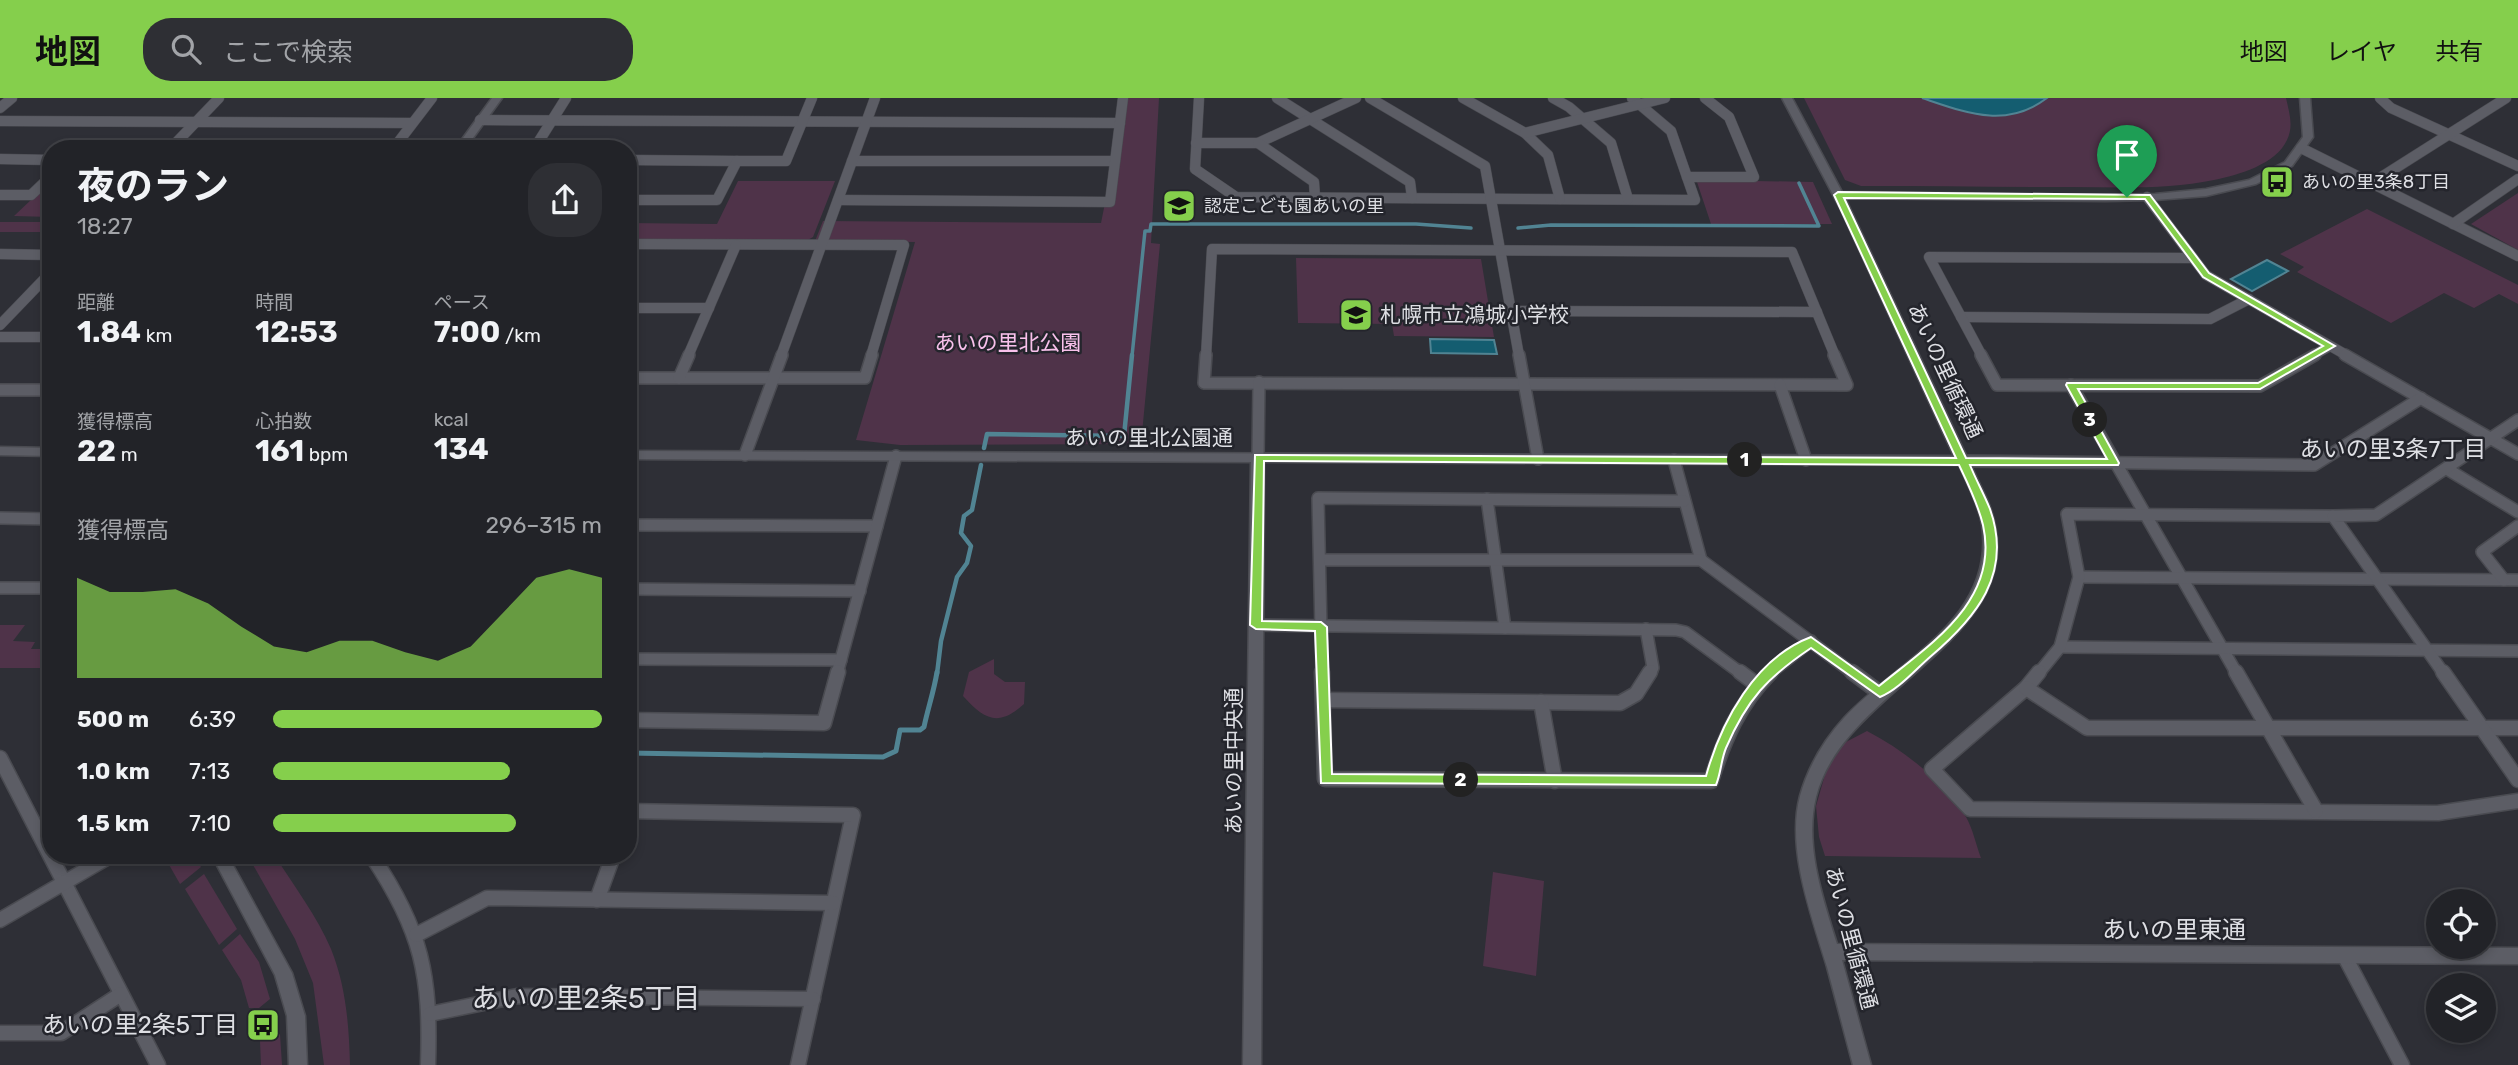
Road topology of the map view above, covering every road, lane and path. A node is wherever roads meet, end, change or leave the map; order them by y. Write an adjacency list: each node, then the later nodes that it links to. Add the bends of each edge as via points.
1 (12, 98): 22 (street)
2 (219, 98): 28 (street)
3 (432, 98): 31 (street)
4 (497, 98): 25 (street)
5 (566, 98): 27 (street)
6 (812, 98): 29 (street)
7 (875, 98): 30 (street)
8 (1123, 98): 32 (street)
9 (1199, 98): 39 (street)
10 (1277, 98): 23 (street)
11 (1356, 98): 23 (street)
12 (1370, 98): 58 (street, via 1485,166)
13 (1463, 98): 33 (street)
14 (1553, 98): 24 (street)
15 (1665, 98): 21 (street)
16 (1705, 98): 49 (street, via 1729,117 1754,177)
17 (1787, 98): 54 (street, あいの里循環通)
18 (2305, 98): 41 (street, via 2310,133)
19 (2381, 98): 34 (street, via 2391,108)
20 (2506, 98): 34 (street)
21 (1635, 101): 24 (street); 49 (street, via 1671,131)
22 (0, 108)
23 (1311, 119): 40 (street); 57 (street, via 1410,182)
24 (1583, 119): 33 (street); 60 (street, via 1611,143)
25 (480, 120): 27 (street); 37 (street)
26 (0, 121): 28 (street)
27 (551, 121): 29 (street); 38 (street)
28 (195, 122): 31 (street); 35 (street)
29 (802, 122): 30 (street); 45 (street, via 786,161)
30 (866, 122): 32 (street); 46 (street)
31 (412, 123): 36 (street)
32 (1120, 123): 47 (street)
33 (1525, 133): 59 (street, via 1548,155)
34 (2448, 134): 48 (street); 51 (street)
35 (178, 140)
36 (400, 140)
37 (466, 140)
38 (539, 140)
39 (1196, 143): 40 (street); 56 (street, via 1195,169 1236,197)
40 (1258, 143): 56 (street, via 1314,182)
41 (2301, 148): 51 (street); 55 (street, via 2294,160 2246,185)
42 (0, 159): 43 (street)
43 (42, 160)
44 (637, 160): 45 (street)
45 (737, 161): 61 (street, via 718,200)
46 (852, 161): 47 (street); 62 (street)
47 (1115, 161): 62 (street, via 1110,202)
48 (2518, 166)
49 (1687, 177): 60 (street, via 1695,200)
50 (2518, 179): 63 (street)
51 (2372, 183): 63 (street)
52 (42, 185): 53 (street, via 31,195)
53 (0, 195)
54 (1838, 195): 55 (street); 107 (street, あいの里循環通)
55 (2147, 197): 71 (street)
56 (1315, 198): 57 (street)
57 (1412, 198): 58 (street)
58 (1490, 199): 59 (street); 67 (street)
59 (1560, 199): 60 (street)
60 (1628, 199)
61 (637, 200)
62 (838, 200): 66 (street)
63 (2453, 224): 70 (street)
64 (637, 244): 65 (street)
65 (736, 245): 66 (street); 77 (street)
66 (821, 245): 87 (street); 87 (street, via 904,245 865,379)
67 (1500, 250): 78 (street); 79 (street, via 1792,252); 88 (street, via 1212,249 1204,383)
68 (0, 254): 69 (street)
69 (42, 254)
70 (2518, 256)
71 (2193, 258): 75 (street, via 2206,275); 80 (street, via 1929,257)
72 (42, 281): 73 (street)
73 (34, 289): 74 (street); 81 (street)
74 (42, 289)
75 (2249, 299): 80 (street, via 2210,319); 84 (street)
76 (637, 308): 77 (street)
77 (709, 308): 86 (street)
78 (1511, 311): 79 (street); 89 (street)
79 (1817, 312): 90 (street, via 1847,385)
80 (1961, 317): 91 (street, via 1997,385)
81 (0, 325)
82 (0, 337): 83 (street)
83 (42, 337)
84 (2330, 346): 91 (street, via 2260,386); 94 (street)
85 (637, 378): 86 (street)
86 (679, 378): 87 (street)
87 (773, 379): 101 (street)
88 (1259, 382): 89 (street); 103 (street)
89 (1524, 384): 90 (street); 104 (street)
90 (1780, 385): 106 (street)
91 (2071, 385): 108 (street)
92 (0, 390): 93 (street)
93 (42, 390)
94 (2421, 398): 96 (street); 108 (street, via 2314,464)
95 (2518, 420): 96 (street)
96 (2490, 438): 99 (street); 109 (street)
97 (0, 451): 98 (street)
98 (42, 452)
99 (2518, 454)
100 (637, 455): 101 (street, あいの里北公園通)
101 (746, 455): 102 (street, あいの里北公園通)
102 (896, 456): 103 (street, あいの里北公園通); 118 (street)
103 (1258, 457): 104 (street, あいの里北公園通); 132 (street, あいの里中央通)
104 (1538, 459): 105 (street, あいの里北公園通)
105 (1674, 460): 106 (street, あいの里北公園通); 111 (street)
106 (1806, 460): 107 (street, あいの里北公園通)
107 (1963, 461): 108 (street); 145 (street, あいの里循環通, via 1989,528 1989,571 1982,591 1958,627)
108 (2114, 463): 113 (street)
109 (2447, 469): 112 (street); 114 (street, via 2376,515)
110 (1486, 499): 111 (street); 120 (street, via 1318,498); 121 (street)
111 (1684, 501): 122 (street)
112 (2518, 512)
113 (2145, 514): 114 (street); 123 (street, via 2067,514); 124 (street)
114 (2333, 516): 125 (street)
115 (0, 518): 116 (street)
116 (42, 519)
117 (637, 525): 118 (street)
118 (877, 526): 131 (street)
119 (2518, 526): 126 (street, via 2482,552)
120 (1320, 559): 121 (street); 133 (street)
121 (1496, 560): 122 (street); 134 (street)
122 (1700, 560): 136 (street)
123 (2079, 578): 124 (street); 137 (street)
124 (2183, 579): 125 (street); 138 (street)
125 (2379, 580): 126 (street); 139 (street)
126 (2504, 580): 127 (street)
127 (2518, 580)
128 (0, 587): 129 (street)
129 (42, 588)
130 (637, 589): 131 (street)
131 (860, 591): 142 (street)
132 (1256, 625): 133 (street); 181 (street, あいの里中央通)
133 (1321, 627): 134 (street); 146 (street)
134 (1504, 628): 135 (street)
135 (1646, 629): 143 (street, via 1685,632); 147 (street, via 1653,667 1628,701)
136 (1811, 641): 143 (street); 145 (street)
137 (2060, 647): 138 (street); 144 (street)
138 (2223, 650): 139 (street); 149 (street)
139 (2428, 651): 140 (street); 150 (street)
140 (2518, 651)
141 (637, 659): 142 (street)
142 (841, 660): 148 (street, via 824,723)
143 (1756, 684): 154 (street, via 1720,748 1711,781)
144 (2026, 688): 149 (street, via 2087,728); 157 (street, via 1932,769 1970,809)
145 (1880, 692): 170 (street, あいの里循環通, via 1835,736 1808,795 1805,827 1810,880)
146 (1324, 700): 147 (street); 154 (street, via 1325,779)
147 (1541, 702): 154 (street)
148 (637, 720)
149 (2267, 726): 150 (street); 157 (street)
150 (2482, 728): 151 (street); 153 (street)
151 (2518, 728)
152 (0, 758): 155 (street)
153 (2518, 780)
154 (1555, 781)
155 (7, 788): 159 (street)
156 (2518, 801): 157 (street, via 2438,813)
157 (2316, 811)
158 (637, 812): 167 (street, via 853,815)
159 (42, 846)
160 (53, 864): 165 (street)
161 (96, 864): 165 (street)
162 (224, 864): 178 (street, via 283,973 296,1016)
163 (377, 864): 169 (street)
164 (610, 864): 166 (street)
165 (64, 882): 168 (street); 173 (street)
166 (597, 900): 167 (street); 169 (street, via 487,898)
167 (833, 903): 174 (street)
168 (0, 920)
169 (416, 935): 175 (street)
170 (1830, 952): 171 (street, あいの里東通); 182 (street, あいの里循環通)
171 (2344, 955): 172 (street, あいの里東通); 183 (street)
172 (2518, 956)
173 (121, 993): 176 (street, via 61,1033); 177 (street)
174 (813, 999): 175 (street, via 516,996); 180 (street)
175 (430, 1014): 179 (street)
176 (0, 1033)
177 (159, 1065)
178 (298, 1065)
179 (428, 1065)
180 (798, 1065)
181 (1252, 1065)
182 (1862, 1065)
183 (2402, 1065)

